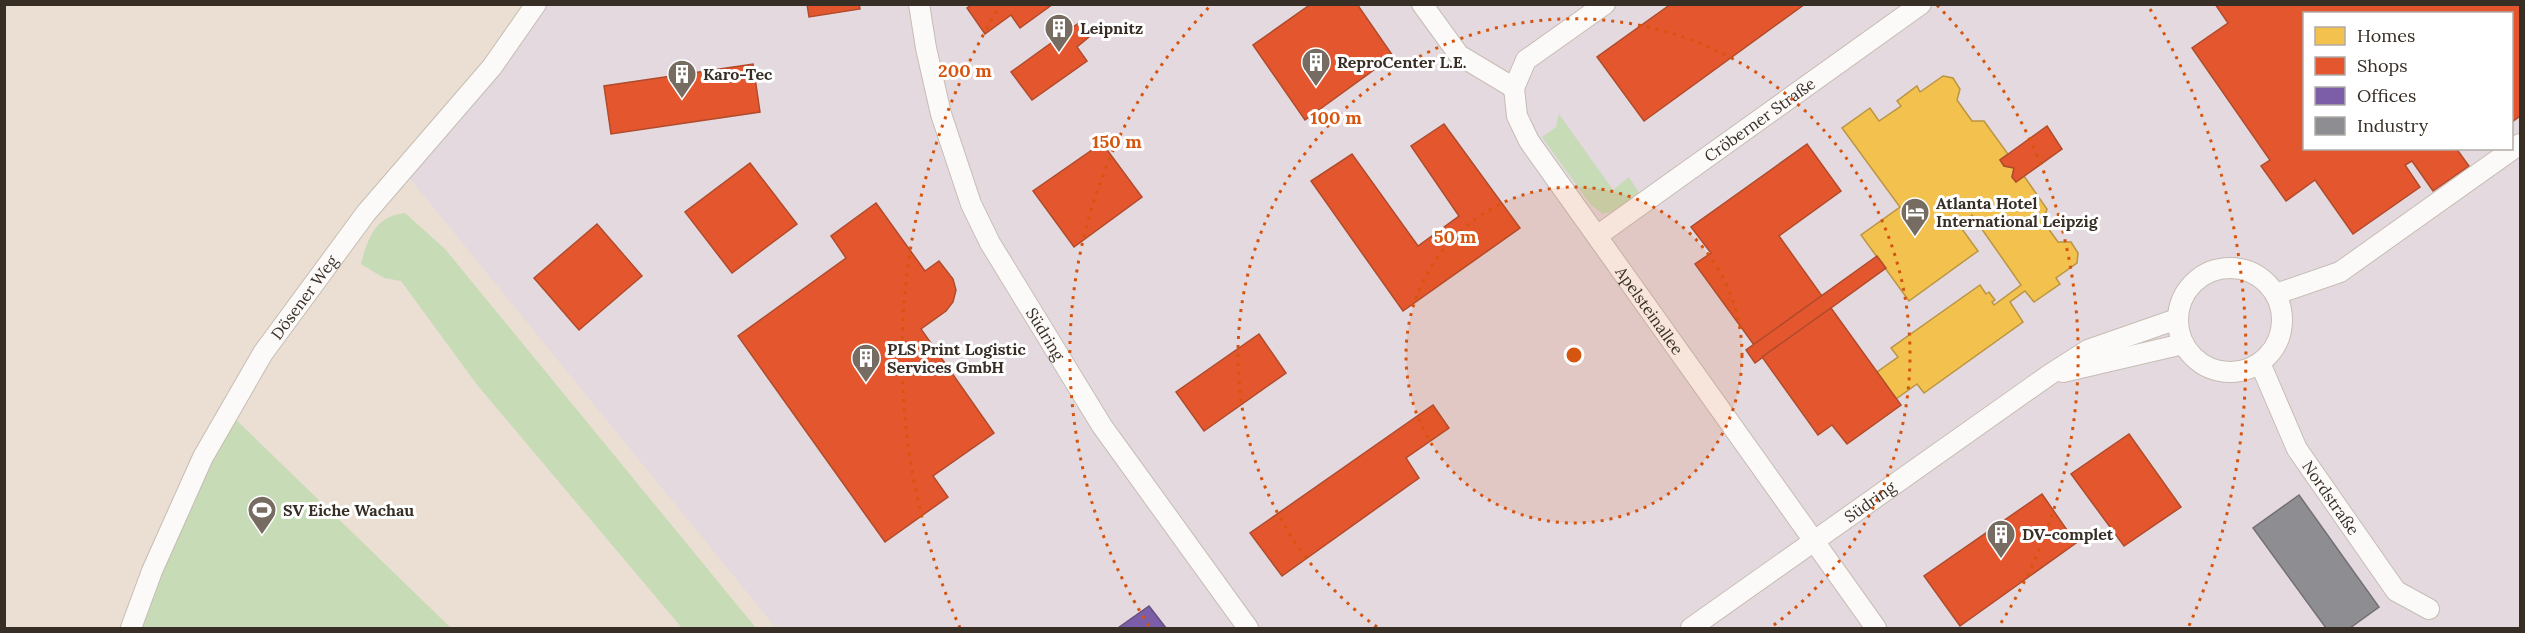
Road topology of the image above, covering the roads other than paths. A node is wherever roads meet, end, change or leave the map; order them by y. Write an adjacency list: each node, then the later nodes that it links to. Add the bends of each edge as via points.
1 (536, 4): 16 (street, Dösener Weg, via 492,67 366,213 263,353 203,457)
2 (919, 4): 17 (street, Südring, via 941,114 971,204 990,243 1102,426)
3 (1422, 4): 6 (street, via 1459,55)
4 (1605, 4): 6 (street, via 1526,60)
5 (1921, 4): 8 (street, Cröberner Straße)
6 (1514, 88): 8 (street, Apelsteinallee, via 1517,116 1529,141)
7 (2512, 150): 9 (street, via 2340,272)
8 (1597, 236): 14 (street, Apelsteinallee)
9 (2276, 294): 10 (street, via 2257,274 2244,269 2212,270 2186,290); 12 (street, via 2281,309 2280,335)
10 (2177, 319): 11 (street); 13 (street, Südring, via 2088,350)
11 (2183, 344): 12 (street, via 2191,355 2215,370 2242,371); 13 (street, Südring)
12 (2260, 363): 15 (street, Nordstraße, via 2297,449 2396,591)
13 (2049, 375): 14 (street, Südring)
14 (1814, 540): 18 (street, Südring); 19 (street, Apelsteinallee)
15 (2429, 609)
16 (131, 628)
17 (1248, 628)
18 (1691, 628)
19 (1876, 628)

